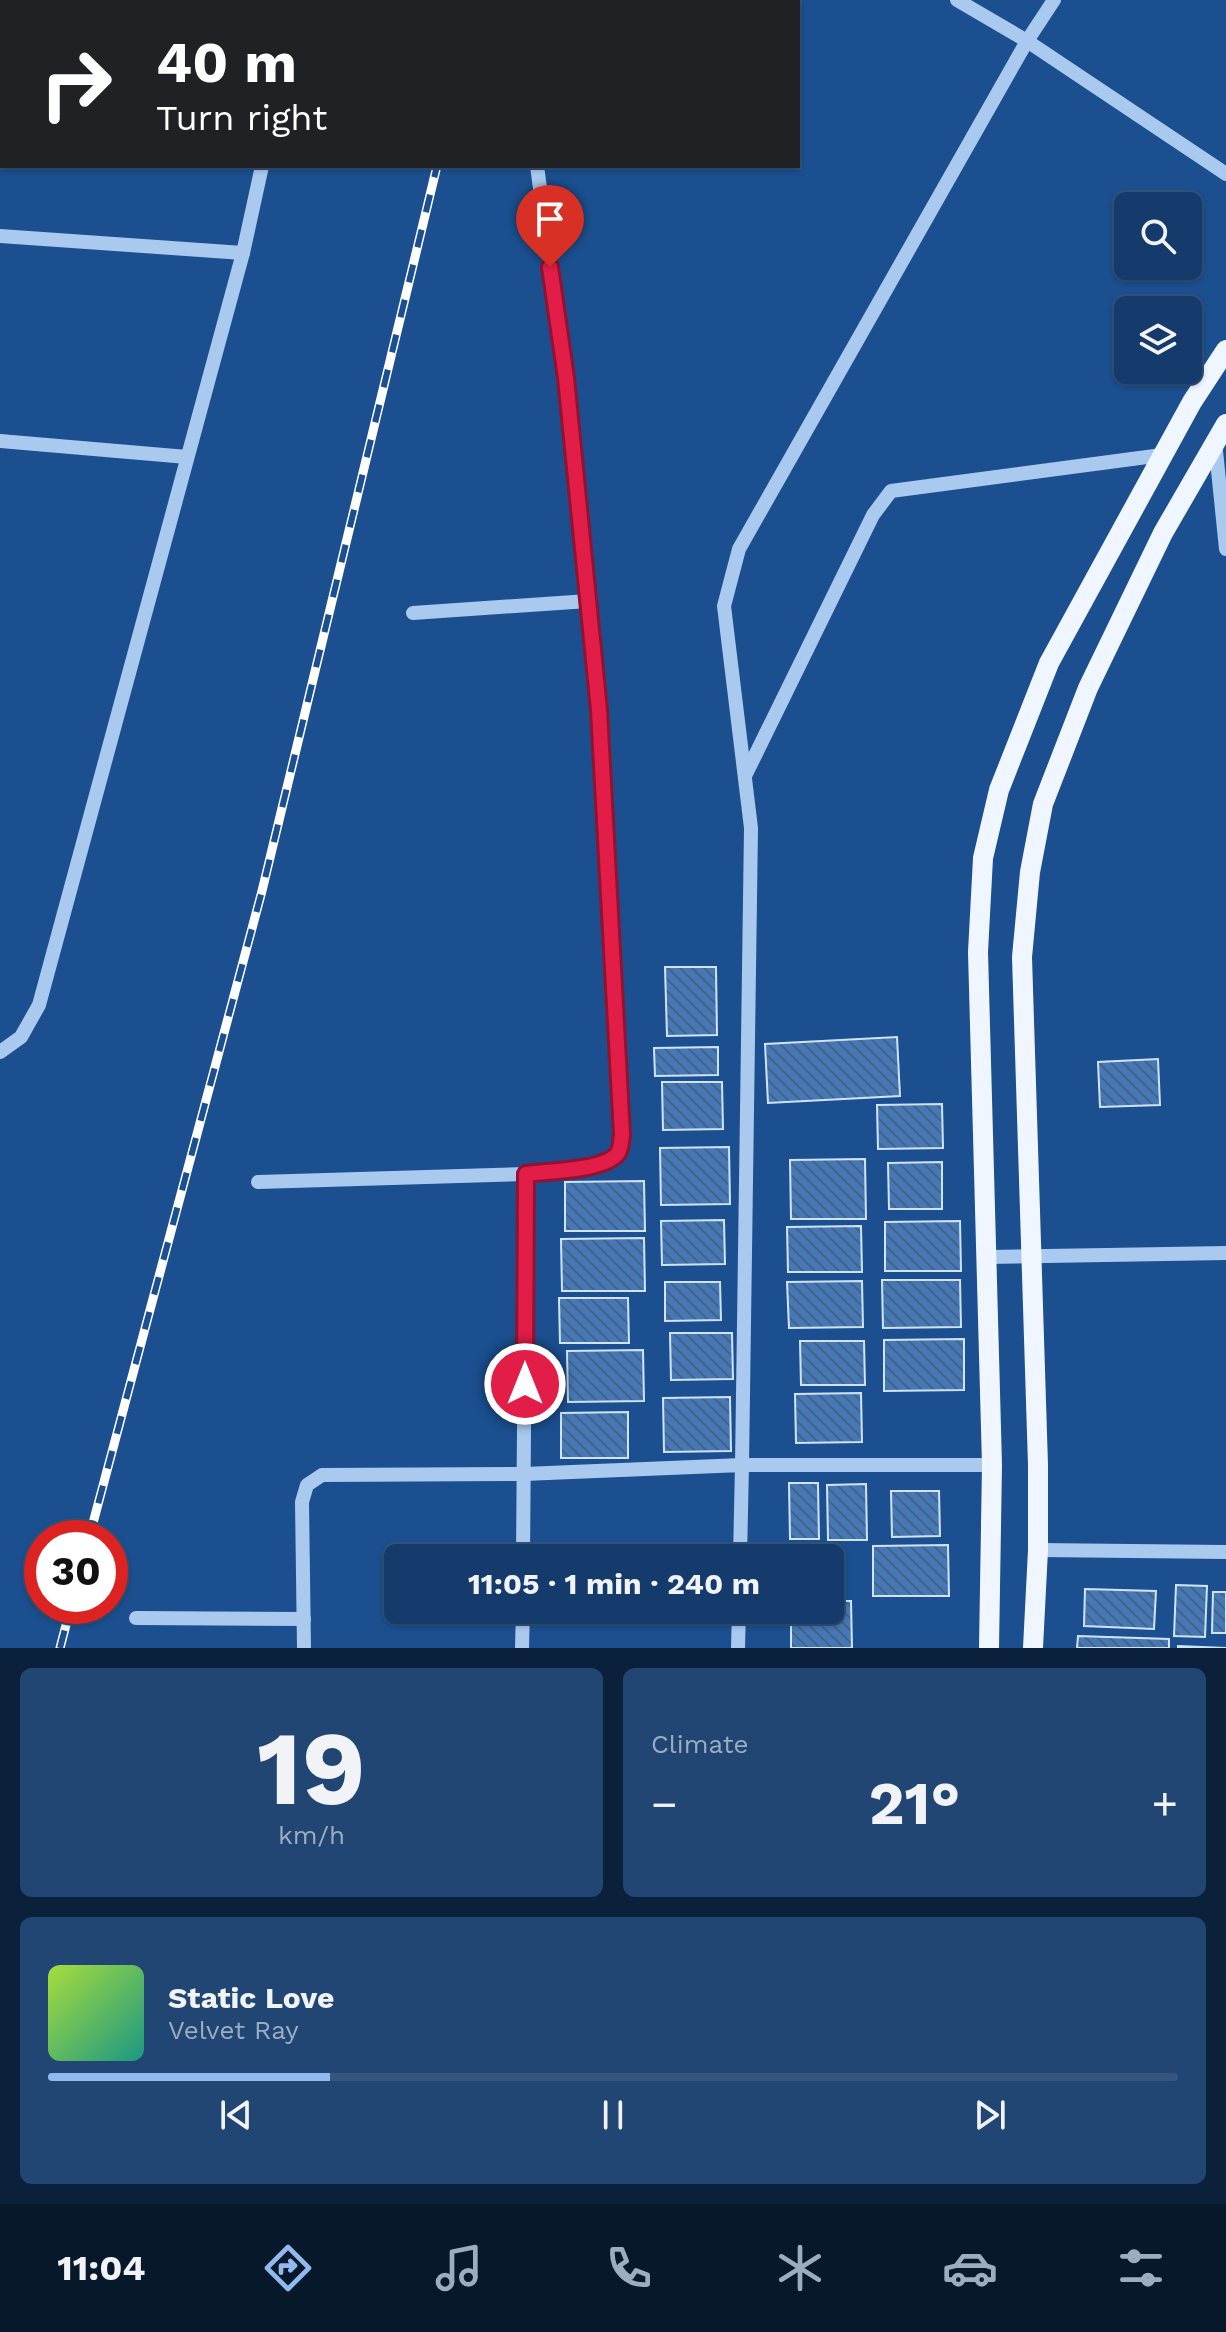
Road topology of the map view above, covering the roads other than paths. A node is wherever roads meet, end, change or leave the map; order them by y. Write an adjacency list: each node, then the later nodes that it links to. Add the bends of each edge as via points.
1 (957, 0): 3 (street)
2 (1054, 0): 3 (street)
3 (1027, 41): 6 (street); 17 (street, via 739,549 724,606)
4 (262, 168): 8 (street)
5 (537, 168): 15 (street, via 566,378)
6 (1226, 174)
7 (0, 236): 8 (street)
8 (243, 253): 13 (street)
9 (1226, 350): 12 (main road)
10 (1220, 432): 14 (street); 22 (main road, via 1163,533 1088,688 1043,804 1022,957)
11 (0, 441): 13 (street)
12 (1162, 455): 17 (street, via 891,491 873,515); 23 (main road, via 1049,663 999,790 983,858 978,952)
13 (187, 457): 18 (street, via 39,1005 21,1037)
14 (1226, 549)
15 (588, 601): 16 (street); 19 (street, via 599,710 622,1135 619,1152 608,1161)
16 (413, 613)
17 (745, 776): 24 (street, via 751,828)
18 (0, 1052)
19 (526, 1174): 20 (street); 26 (street)
20 (258, 1182)
21 (1226, 1253): 22 (street)
22 (1030, 1255): 23 (street); 29 (main road)
23 (987, 1257): 25 (main road)
24 (742, 1465): 25 (street); 26 (street); 28 (street)
25 (992, 1465): 38 (main road)
26 (524, 1474): 27 (street); 32 (street, via 322,1475 314,1480 302,1502)
27 (523, 1544)
28 (740, 1544)
29 (1038, 1550): 30 (street); 39 (main road)
30 (1226, 1552)
31 (136, 1618): 32 (street)
32 (304, 1619): 35 (street)
33 (523, 1624): 36 (street)
34 (739, 1624): 37 (street)
35 (304, 1648)
36 (522, 1648)
37 (738, 1648)
38 (989, 1648)
39 (1033, 1648)

